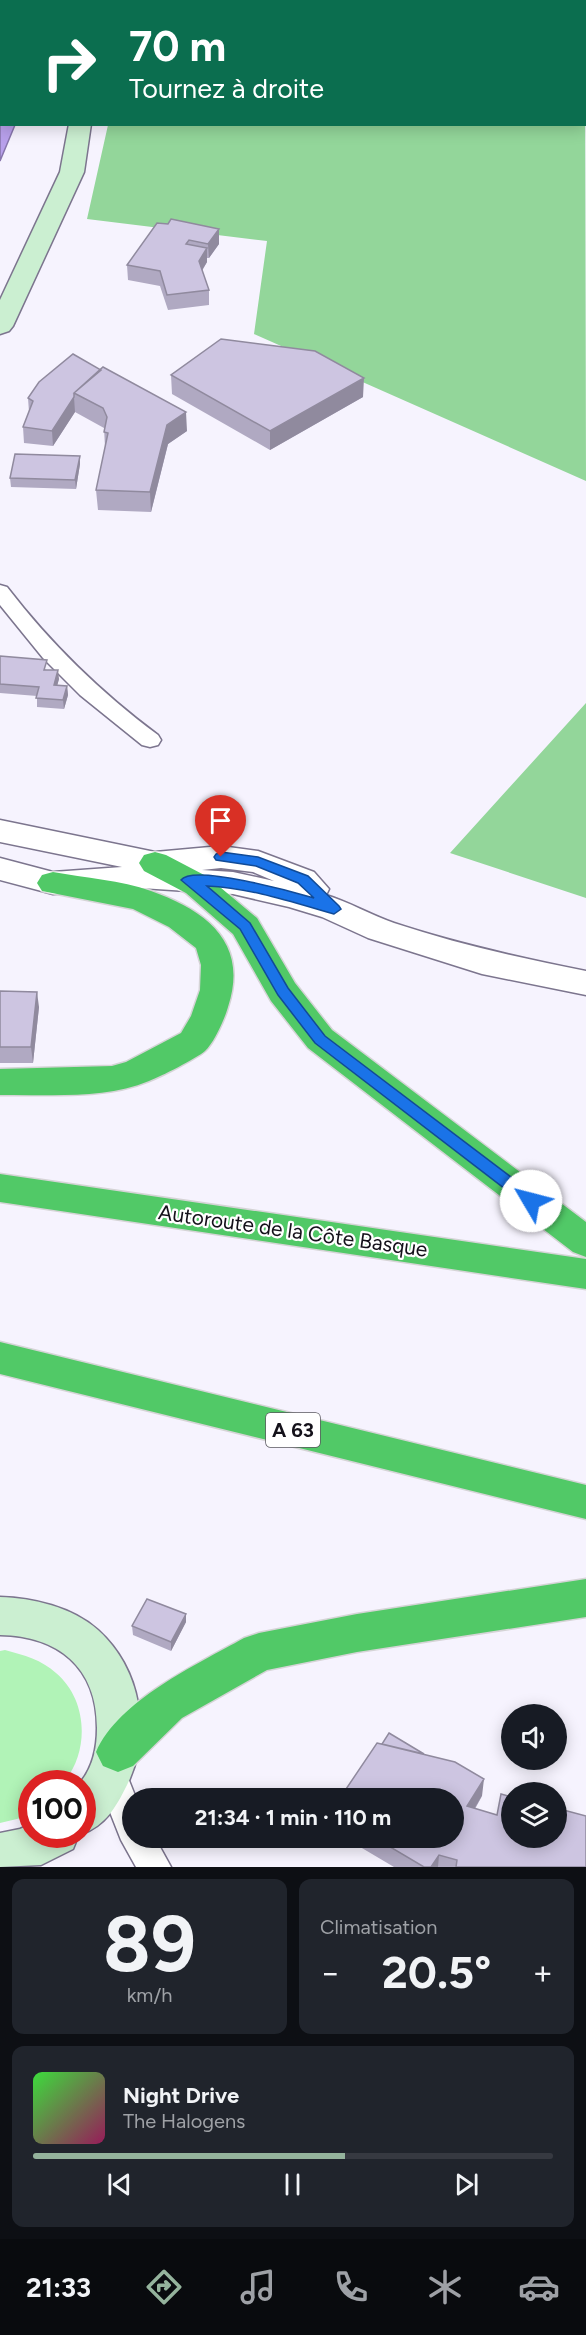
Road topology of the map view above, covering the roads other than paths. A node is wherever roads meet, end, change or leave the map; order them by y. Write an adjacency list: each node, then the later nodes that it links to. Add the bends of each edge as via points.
1 (80, 126): 2 (main road, via 72,172)
2 (0, 326)
3 (0, 591): 4 (lane, via 58,664)
4 (150, 740)
5 (0, 831): 6 (street)
6 (155, 863): 8 (highway); 10 (street, via 221,857 258,862 303,880)
7 (0, 870): 9 (street)
8 (187, 880): 9 (street, via 141,877); 10 (street, via 233,883); 14 (highway, via 245,926 283,992 320,1039)
9 (53, 883): 12 (highway, via 141,899 181,919 210,942 218,965 217,990 208,1017 193,1042 137,1072 112,1079)
10 (334, 909): 11 (street, via 380,930 482,962)
11 (586, 983)
12 (0, 1082)
13 (0, 1188): 15 (highway, Autoroute de la Côte Basque)
14 (586, 1242)
15 (586, 1274)
16 (0, 1358): 17 (highway, A 63)
17 (586, 1502)
18 (586, 1598): 20 (highway, via 259,1652 167,1704)
19 (0, 1616): 20 (main road, via 22,1616 59,1627 88,1649 111,1678 120,1714)
20 (114, 1763): 21 (lane); 22 (main road)
21 (122, 1792)
22 (96, 1797)
23 (29, 1848): 25 (main road)
24 (143, 1848): 26 (lane)
25 (0, 1855)
26 (155, 1867)

